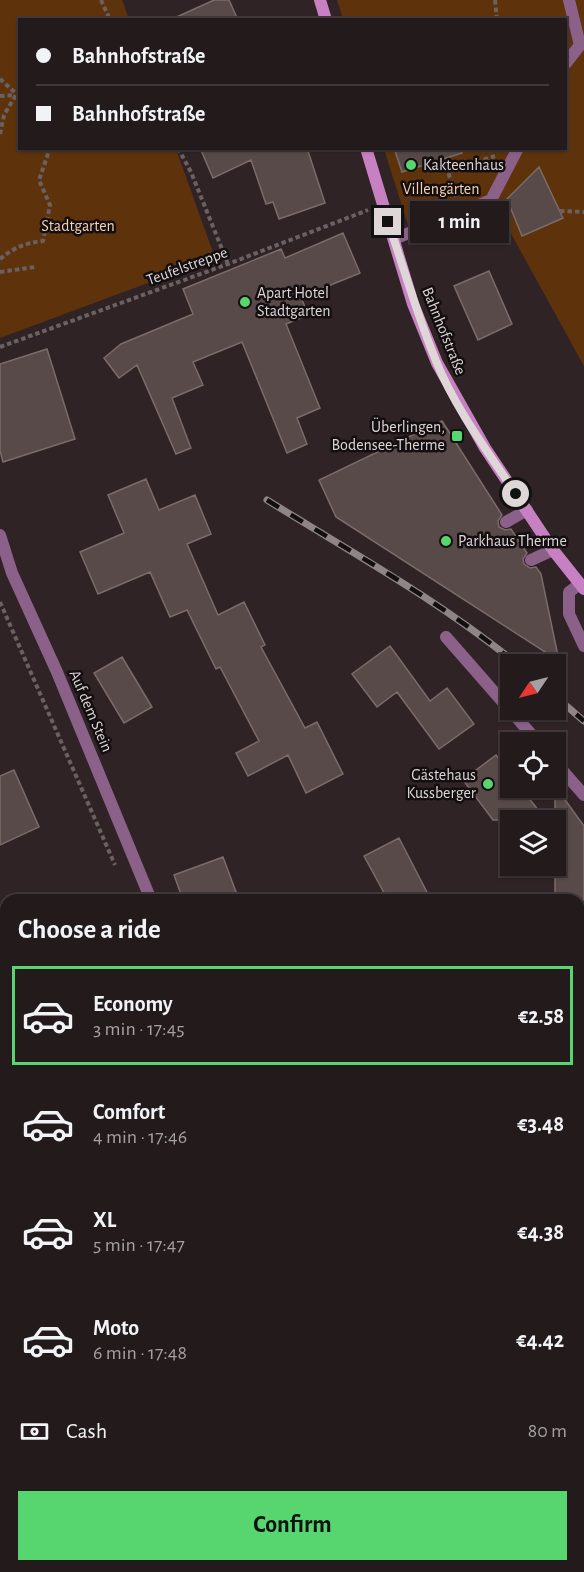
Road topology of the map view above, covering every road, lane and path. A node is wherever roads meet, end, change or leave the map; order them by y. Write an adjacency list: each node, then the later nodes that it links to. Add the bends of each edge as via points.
1 (101, 0): 5 (path)
2 (320, 0): 6 (street)
3 (495, 0): 7 (path)
4 (569, 0): 8 (street, via 580,45)
5 (109, 18)
6 (325, 18)
7 (497, 18)
8 (567, 62)
9 (0, 79): 11 (path)
10 (0, 96): 11 (path)
11 (18, 96): 12 (path, via 3,116)
12 (0, 134)
13 (49, 150): 25 (path, via 39,180 50,205 43,241 26,243)
14 (179, 150): 26 (path)
15 (367, 150): 20 (street, Bahnhofstraße)
16 (517, 150): 22 (street, via 491,200)
17 (498, 155): 19 (path)
18 (444, 159): 19 (path)
19 (448, 171): 22 (path)
20 (382, 205): 24 (street, Bahnhofstraße); 26 (path, Teufelstreppe)
21 (560, 211): 23 (path)
22 (460, 212): 24 (street)
23 (584, 212)
24 (394, 239): 30 (street, Bahnhofstraße, via 436,363 473,429)
25 (0, 259)
26 (228, 264): 29 (path, Teufelstreppe)
27 (35, 267): 28 (path)
28 (0, 272)
29 (0, 347)
30 (527, 510): 31 (street); 33 (street, Bahnhofstraße)
31 (506, 522)
32 (0, 535): 35 (street, Auf dem Stein)
33 (553, 550): 34 (street); 36 (street, Bahnhofstraße)
34 (531, 560)
35 (6, 574): 44 (street, Auf dem Stein, via 57,672)
36 (582, 586): 39 (street, via 569,592 569,614)
37 (0, 602): 43 (path)
38 (446, 637): 40 (street)
39 (584, 646)
40 (529, 732)
41 (566, 775): 42 (street)
42 (584, 795)
43 (117, 870)
44 (150, 894)

